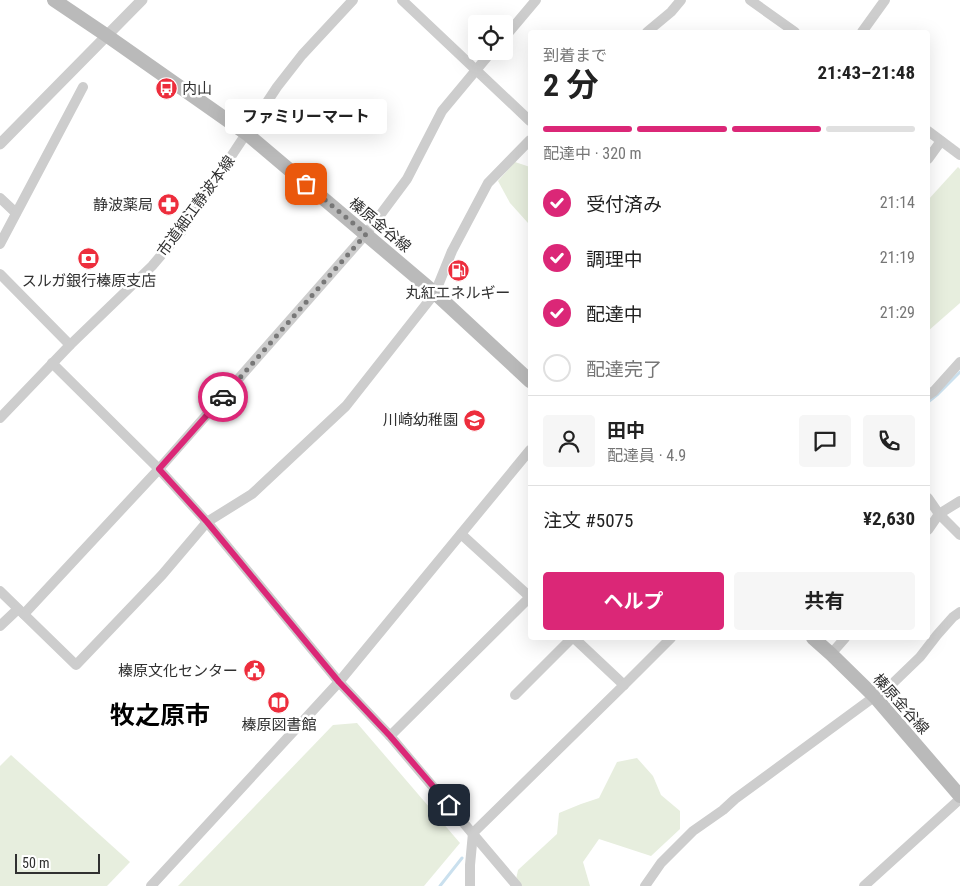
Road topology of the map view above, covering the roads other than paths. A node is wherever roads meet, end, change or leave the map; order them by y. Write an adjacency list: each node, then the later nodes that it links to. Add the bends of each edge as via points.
1 (54, 0): 13 (main road, 榛原金谷線)
2 (142, 0): 13 (street)
3 (353, 0): 19 (street, 市道細江静波本線, via 302,55)
4 (402, 0): 15 (street)
5 (536, 0): 9 (street)
6 (682, 0): 10 (street)
7 (750, 0): 11 (street)
8 (885, 0): 12 (street)
9 (513, 27)
10 (648, 30)
11 (792, 30)
12 (863, 30)
13 (106, 35): 19 (main road, 榛原金谷線); 22 (street)
14 (484, 60): 15 (street)
15 (476, 70): 17 (street); 27 (street, via 442,111 406,179)
16 (83, 87): 26 (street)
17 (528, 119)
18 (930, 133): 20 (street)
19 (246, 134): 27 (main road, 榛原金谷線); 31 (street, 市道細江静波本線, via 181,232 152,266)
20 (941, 141): 23 (street); 24 (street)
21 (528, 142): 30 (street, via 488,183 452,251)
22 (0, 144)
23 (960, 155)
24 (930, 156)
25 (0, 198): 26 (street)
26 (16, 213): 28 (street)
27 (366, 234): 30 (main road, 榛原金谷線); 38 (street)
28 (0, 244)
29 (0, 274): 31 (street)
30 (435, 293): 34 (main road, 榛原金谷線); 42 (street, via 346,406 252,494)
31 (70, 345): 33 (street, 市道細江静波本線)
32 (960, 362): 35 (street)
33 (52, 363): 36 (street, 市道細江静波本線); 38 (street)
34 (528, 379)
35 (930, 394)
36 (0, 418)
37 (528, 452): 44 (street)
38 (159, 469): 42 (street); 49 (street)
39 (930, 501): 41 (street)
40 (960, 501): 41 (street)
41 (939, 514): 43 (street); 45 (street)
42 (207, 522): 49 (street, via 162,575 76,665); 60 (street)
43 (930, 527)
44 (461, 534): 47 (street); 60 (street)
45 (960, 535)
46 (0, 590): 49 (street)
47 (528, 595)
48 (528, 599): 64 (street)
49 (21, 611): 51 (street)
50 (960, 612): 53 (street)
51 (0, 626)
52 (930, 629): 53 (street)
53 (937, 635): 63 (street, via 920,657)
54 (571, 640): 62 (street)
55 (575, 640): 61 (street)
56 (669, 640): 61 (street)
57 (815, 640): 59 (main road, 榛原金谷線)
58 (843, 640): 59 (street)
59 (831, 654): 63 (main road, 榛原金谷線)
60 (339, 682): 64 (street); 67 (street)
61 (624, 684): 66 (street)
62 (515, 695)
63 (875, 697): 65 (main road, 榛原金谷線); 70 (street, via 693,831 661,863)
64 (390, 736): 66 (street)
65 (960, 797): 71 (street)
66 (473, 833): 68 (street); 69 (street)
67 (151, 886)
68 (470, 886)
69 (517, 886)
70 (645, 886)
71 (864, 886)

